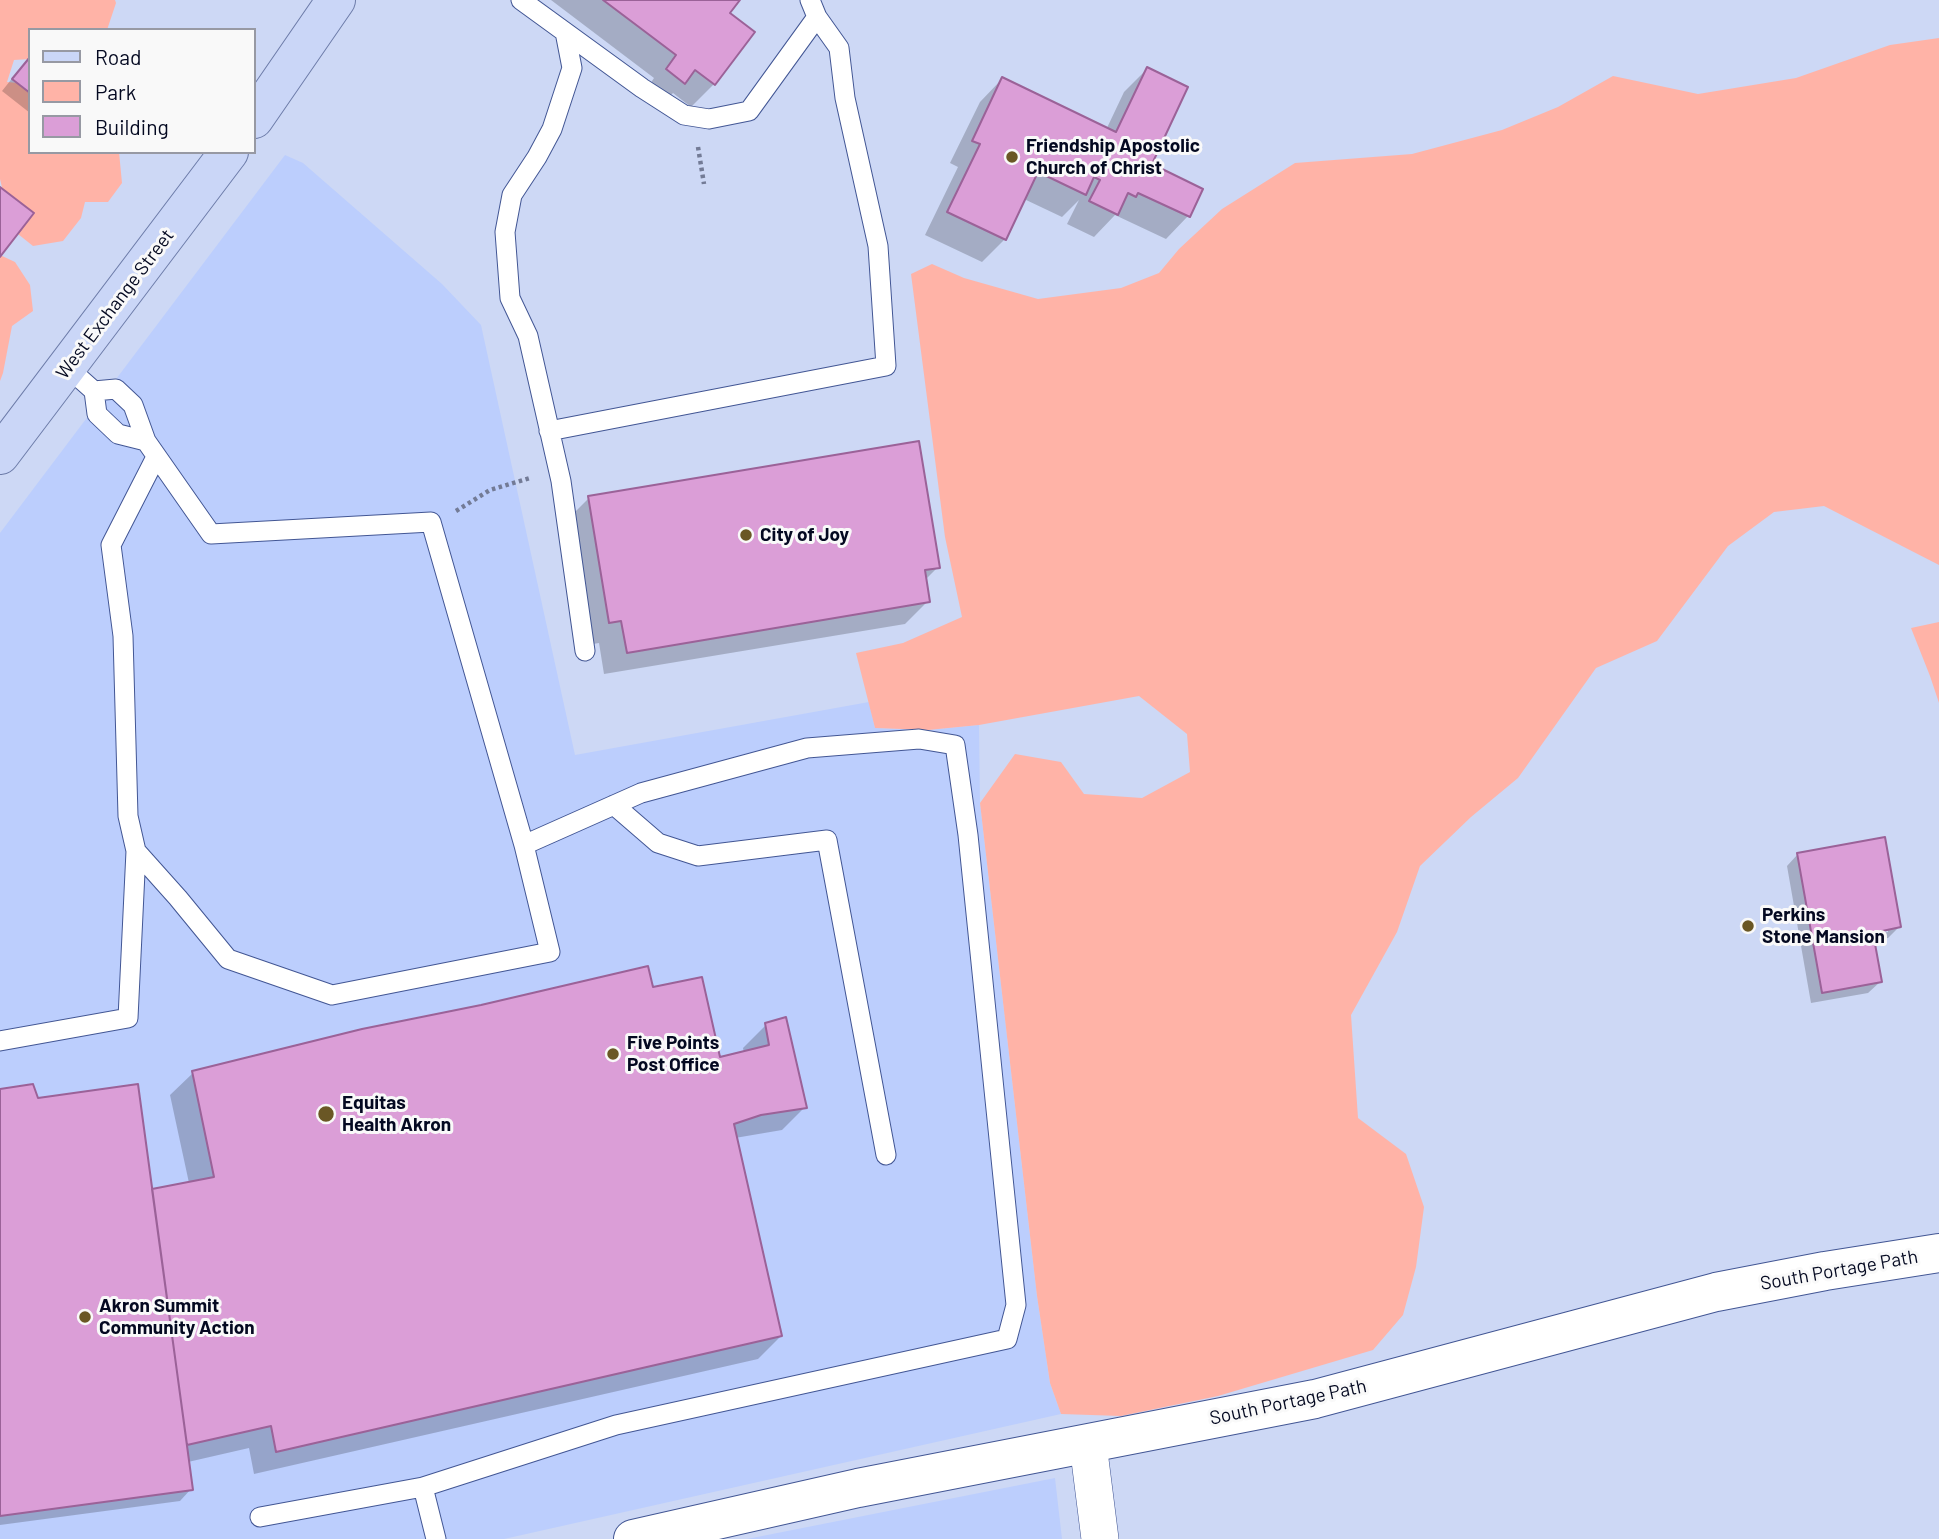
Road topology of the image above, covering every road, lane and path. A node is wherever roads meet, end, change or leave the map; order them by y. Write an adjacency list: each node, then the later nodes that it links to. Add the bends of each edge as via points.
1 (336, 0): 5 (main road)
2 (521, 0): 4 (lane)
3 (813, 8): 4 (lane, via 749,111 709,120 684,115); 11 (lane, via 839,48 845,98 877,246 886,366)
4 (565, 32): 11 (lane, via 572,68 552,129 512,195 505,232 510,298 528,336)
5 (256, 116)
6 (228, 154): 9 (main road, West Exchange Street)
7 (699, 154): 8 (path)
8 (704, 184)
9 (81, 379): 10 (main road, West Exchange Street); 12 (lane, via 97,414 118,434); 12 (lane, via 116,389 133,405)
10 (17, 415): 13 (main road, West Exchange Street)
11 (549, 431): 14 (lane)
12 (151, 449): 15 (lane, via 211,534 431,522); 19 (lane, via 111,545 123,636 128,816)
13 (0, 455)
14 (558, 470): 15 (path, via 490,490); 16 (lane)
15 (431, 526): 18 (lane)
16 (585, 651)
17 (614, 805): 18 (lane); 21 (lane, via 658,843 698,856 827,840); 24 (lane, via 641,793 807,748 919,739 955,745 1016,1305 1007,1339 616,1425)
18 (524, 845): 19 (lane, via 550,952 332,995 228,959)
19 (136, 851): 20 (lane, via 128,1018)
20 (0, 1041)
21 (886, 1155)
22 (1939, 1253): 23 (street, South Portage Path, via 1716,1292 1315,1399)
23 (1088, 1444): 27 (street, South Portage Path, via 858,1488); 28 (street)
24 (423, 1487): 25 (lane); 26 (lane)
25 (260, 1517)
26 (436, 1539)
27 (633, 1539)
28 (1100, 1539)

